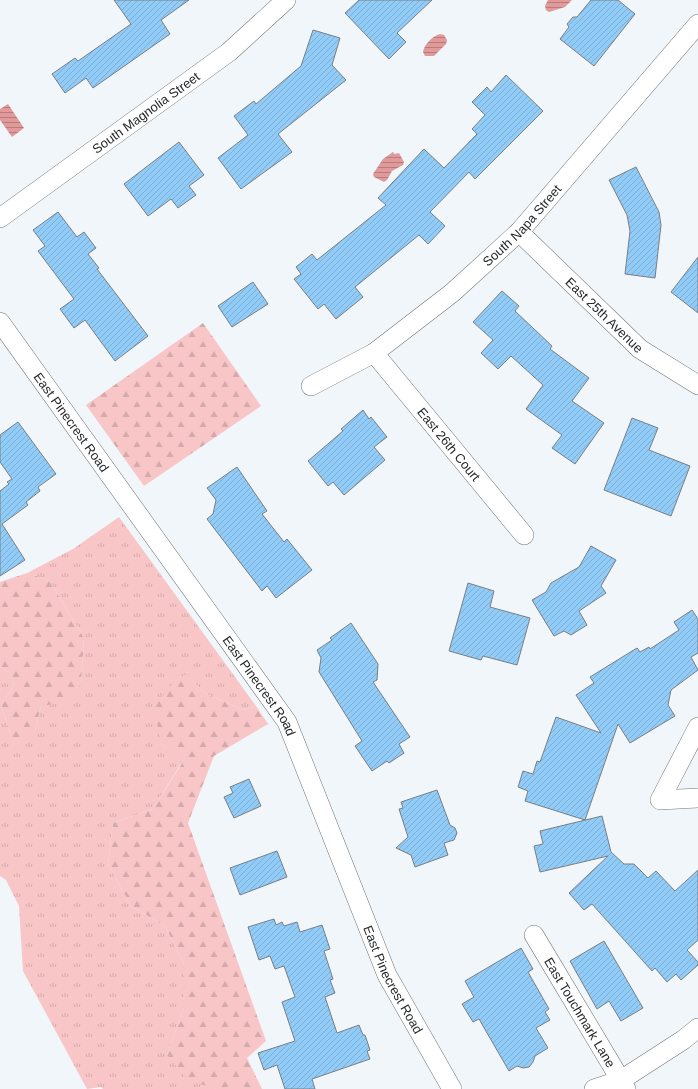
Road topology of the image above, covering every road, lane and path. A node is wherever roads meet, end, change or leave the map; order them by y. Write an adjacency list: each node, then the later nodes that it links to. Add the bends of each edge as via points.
1 (286, 0): 3 (street, South Magnolia Street, via 229,52)
2 (698, 24): 4 (street, South Napa Street)
3 (0, 218)
4 (519, 232): 6 (street, South Napa Street, via 452,293); 8 (street, East 25th Avenue, via 640,349)
5 (0, 322): 15 (street, East Pinecrest Road, via 287,722 387,975)
6 (374, 353): 7 (street, South Napa Street); 9 (street, East 26th Court)
7 (311, 386)
8 (698, 386)
9 (524, 535)
10 (698, 727): 11 (street, via 660,800)
11 (698, 798)
12 (534, 935): 14 (street, East Touchmark Lane)
13 (698, 1028): 14 (street)
14 (620, 1086): 16 (street)
15 (452, 1089)
16 (594, 1089)

